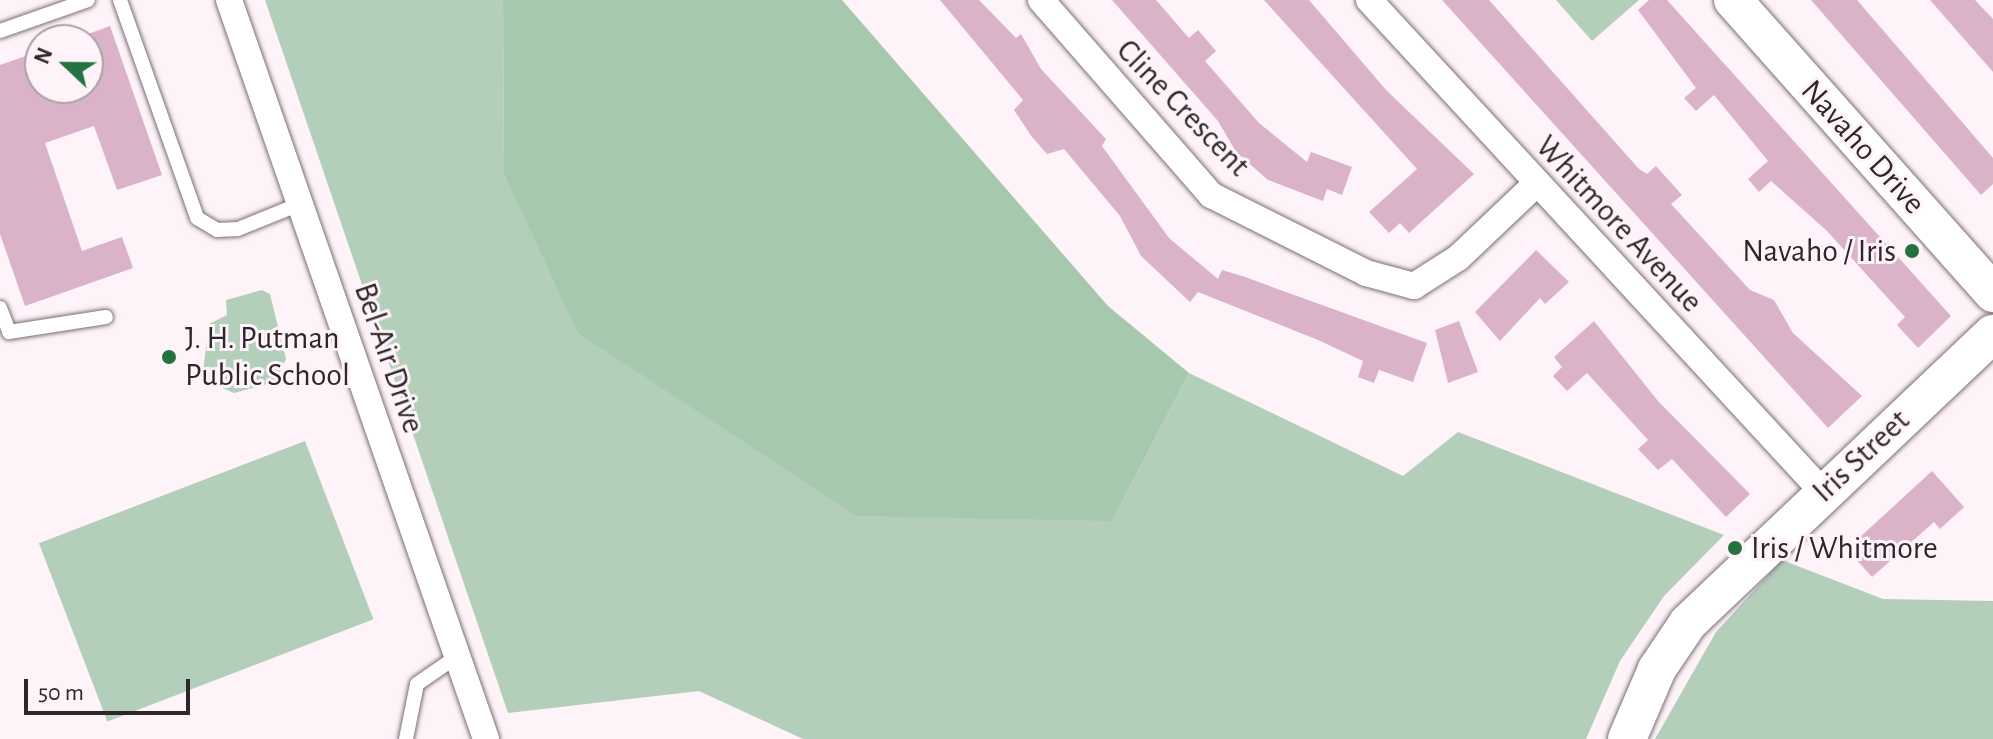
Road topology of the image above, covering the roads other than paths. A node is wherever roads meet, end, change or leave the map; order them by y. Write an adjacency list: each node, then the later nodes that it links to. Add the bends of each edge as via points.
1 (88, 0): 7 (lane)
2 (120, 0): 9 (lane, via 197,218 217,230 238,229)
3 (229, 0): 9 (street, Bel-Air Drive)
4 (1041, 0): 8 (street, Cline Crescent, via 1211,195 1366,273 1414,286 1458,258)
5 (1369, 0): 8 (street, Whitmore Avenue)
6 (1733, 0): 10 (street, Navaho Drive)
7 (0, 31)
8 (1535, 185): 14 (street, Whitmore Avenue)
9 (300, 204): 15 (street, Bel-Air Drive)
10 (1993, 293)
11 (0, 308): 12 (lane, via 9,332)
12 (106, 317)
13 (1993, 334): 14 (street, Iris Street)
14 (1822, 491): 18 (street, Iris Street, via 1688,623 1657,669)
15 (456, 657): 16 (lane, via 417,684); 17 (street, Bel-Air Drive)
16 (406, 739)
17 (486, 739)
18 (1627, 739)

